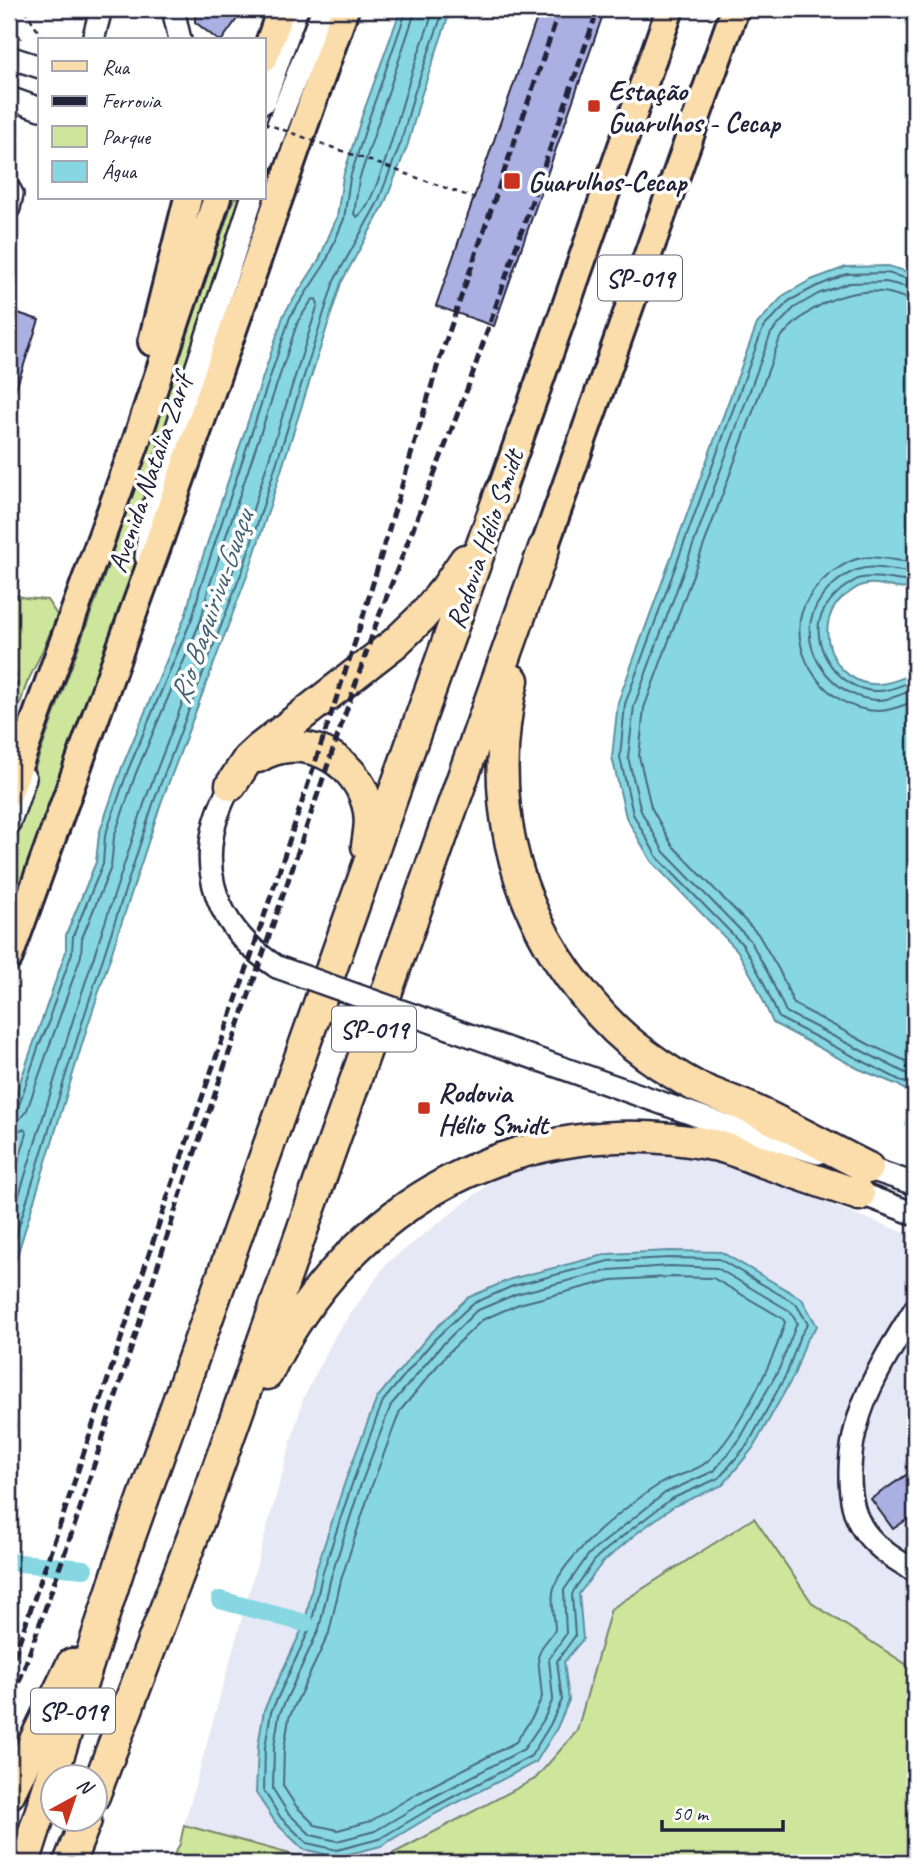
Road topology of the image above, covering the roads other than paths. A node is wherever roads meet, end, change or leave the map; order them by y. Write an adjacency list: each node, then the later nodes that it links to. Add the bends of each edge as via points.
1 (101, 9): 9 (street)
2 (173, 9): 10 (street)
3 (281, 9): 11 (main road)
4 (297, 9): 11 (street); 14 (street)
5 (323, 9): 17 (street)
6 (345, 9): 18 (main road, Avenida Natalia Zarif)
7 (670, 9): 27 (main road, Rodovia Hélio Smidt / SP-019)
8 (735, 9): 28 (main road, SP-019)
9 (94, 38)
10 (180, 38)
11 (266, 49)
12 (17, 51): 13 (street)
13 (38, 66)
14 (266, 96)
15 (9, 98): 16 (street)
16 (37, 107)
17 (266, 151): 18 (street)
18 (294, 156): 19 (main road, Avenida Natalia Zarif)
19 (273, 186): 34 (main road, Avenida Natalia Zarif)
20 (9, 189): 25 (street)
21 (187, 200): 26 (main road, via 150,349)
22 (216, 200): 26 (main road, Avenida Natalia Zarif)
23 (227, 200): 31 (street, via 110,547)
24 (251, 200): 33 (street, via 163,470 145,559)
25 (9, 208)
26 (136, 442): 30 (main road, Avenida Natalia Zarif)
27 (501, 491): 29 (highway, via 466,557 422,617 260,748); 32 (highway, Rodovia Hélio Smidt / SP-019)
28 (544, 548): 36 (highway, via 508,702 502,750 503,799 513,858 532,914 561,967 599,1013 643,1053 694,1085 749,1108); 40 (highway, SP-019)
29 (231, 785): 32 (highway, via 253,761 284,748 317,750 348,769 363,791 370,817); 35 (street, bridge, via 210,844 210,865 220,906 243,941 259,955 277,967)
30 (9, 792)
31 (9, 824)
32 (354, 909): 41 (highway, Rodovia Hélio Smidt / SP-019)
33 (9, 930)
34 (9, 957)
35 (721, 1125): 36 (street); 36 (street)
36 (863, 1181): 37 (street); 38 (street); 40 (highway, via 715,1145 649,1136 582,1139 517,1153 456,1177 399,1211 368,1236 306,1305 273,1362)
37 (915, 1184)
38 (915, 1214)
39 (915, 1309): 42 (street, via 867,1392 850,1461 850,1497 863,1530 881,1551)
40 (203, 1510): 43 (highway, SP-019)
41 (122, 1559): 44 (highway); 46 (highway, Rodovia Hélio Smidt / SP-019)
42 (915, 1572)
43 (107, 1764)
44 (9, 1794)
45 (80, 1834): 47 (highway)
46 (24, 1863)
47 (69, 1863)

